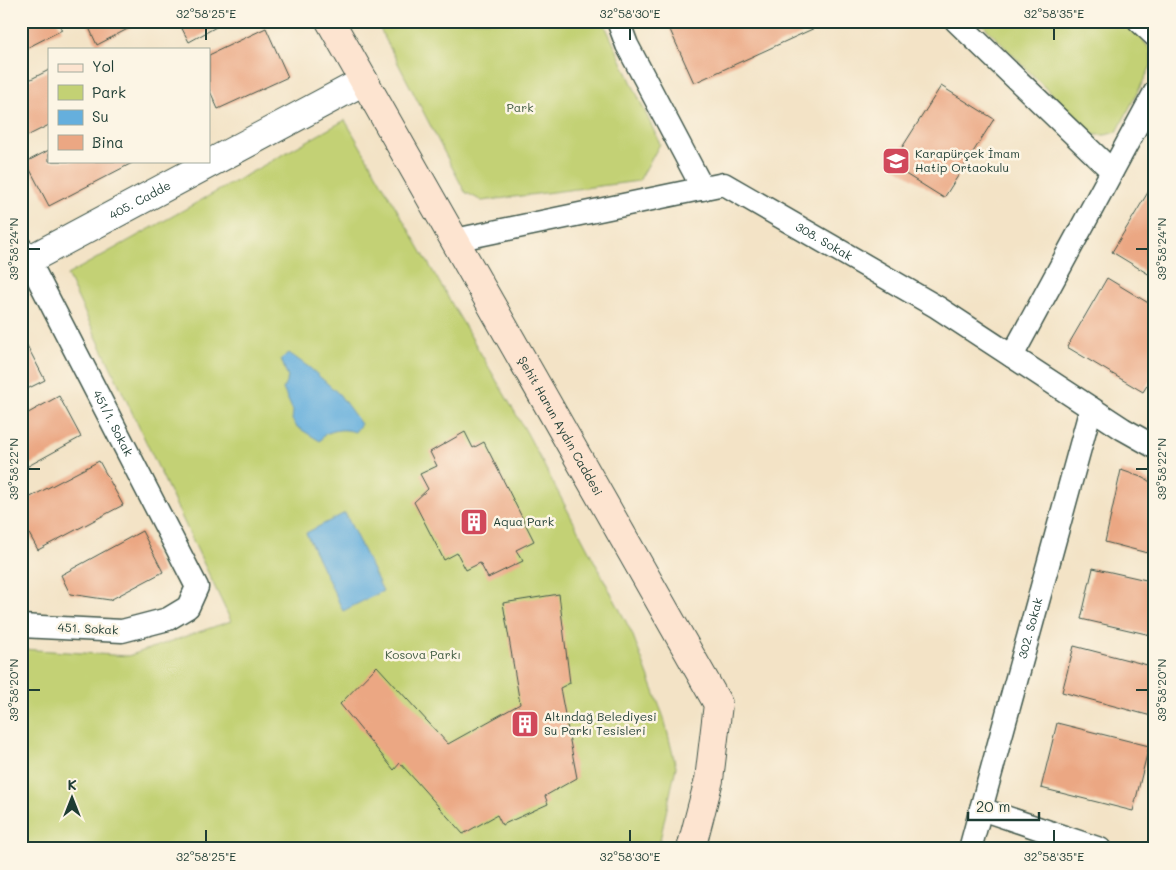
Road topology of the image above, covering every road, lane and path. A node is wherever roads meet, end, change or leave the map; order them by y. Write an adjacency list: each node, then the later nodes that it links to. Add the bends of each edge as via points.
1 (330, 21): 6 (main road, Şehit Harun Aydın Caddesi)
2 (618, 21): 11 (street, via 627,45)
3 (956, 21): 10 (street)
4 (1139, 21): 5 (street)
5 (1155, 36)
6 (364, 81): 8 (street, 405. Cadde); 12 (main road, Şehit Harun Aydın Caddesi)
7 (1155, 92): 10 (street)
8 (210, 161)
9 (208, 162): 13 (street, 405. Cadde)
10 (1112, 171): 14 (street)
11 (703, 189): 12 (street, 308. Sokak); 14 (street, 308. Sokak, via 724,184 938,307)
12 (454, 240): 20 (main road, Şehit Harun Aydın Caddesi, via 718,704 709,780)
13 (24, 257): 17 (street, 451/1. Sokak)
14 (1012, 356): 15 (street, 308. Sokak)
15 (1091, 408): 16 (street, 308. Sokak); 19 (street, 302. Sokak)
16 (1155, 447)
17 (197, 587): 18 (street, 451. Sokak, via 188,607 168,619 122,631)
18 (21, 626)
19 (981, 809): 21 (street, 302. Sokak); 22 (street)
20 (691, 849)
21 (970, 849)
22 (1100, 849)

